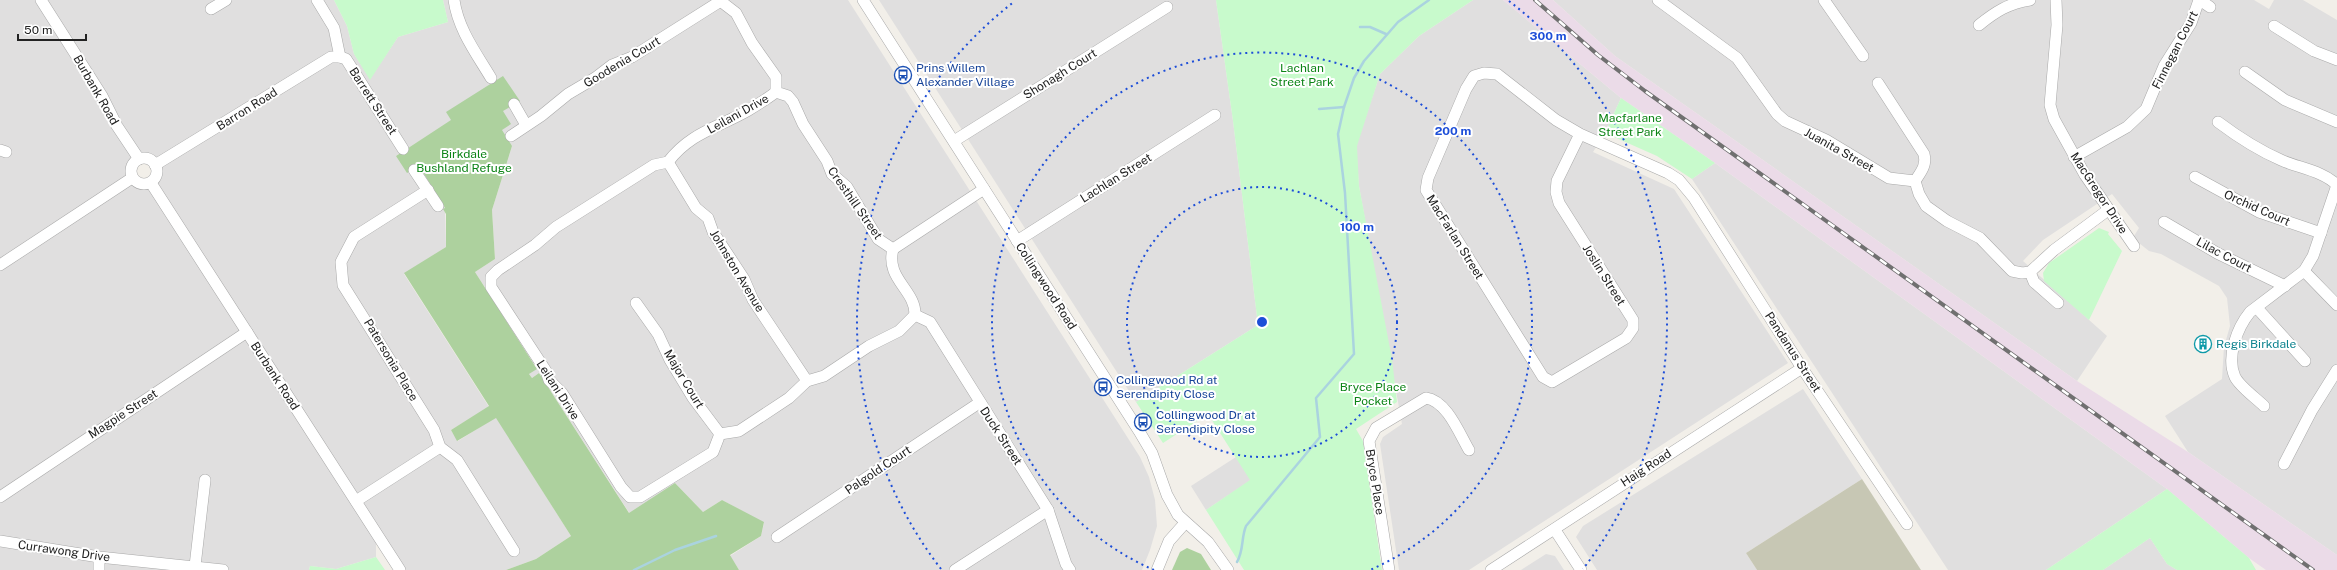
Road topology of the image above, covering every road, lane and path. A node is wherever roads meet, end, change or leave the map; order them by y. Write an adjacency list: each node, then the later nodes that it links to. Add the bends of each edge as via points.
1 (41, 0): 34 (street, Burbank Road)
2 (226, 0): 14 (street)
3 (317, 0): 18 (street, via 334,28)
4 (454, 0): 21 (street, via 456,16)
5 (863, 0): 31 (street, Collingwood Road)
6 (1658, 0): 41 (street, Juanita Street, via 1737,58 1777,114 1785,121 1826,140 1889,178)
7 (1824, 0): 17 (street)
8 (2030, 0): 15 (street, via 1999,9)
9 (2056, 0): 33 (street, MacGregor Drive, via 2057,24 2050,105 2054,119)
10 (2200, 0): 13 (street, Finnegan Court); 33 (street, Finnegan Court, via 2191,23 2164,66 2146,109 2127,126)
11 (719, 1): 23 (street, via 736,12 752,43 776,77); 28 (street, Goodenia Court, via 632,57 612,65)
12 (1167, 7): 31 (street, Shonagh Court)
13 (2210, 7)
14 (211, 9)
15 (1979, 25)
16 (2274, 26): 19 (street, via 2314,51)
17 (1863, 56)
18 (340, 57): 32 (street, Barrett Street, via 346,59); 36 (street, Barron Road, via 331,57)
19 (2337, 60)
20 (2245, 72): 27 (street, via 2285,100)
21 (491, 78)
22 (1878, 83): 41 (street, via 1924,154 1926,160)
23 (776, 92): 35 (street, Leilani Drive, via 746,112 718,123 682,146); 52 (street, Cresthill Street, via 788,96 793,102 832,174 847,187 878,239)
24 (514, 104): 28 (street)
25 (1215, 115): 50 (street, Lachlan Street)
26 (2218, 122): 43 (street, via 2248,144 2281,160 2330,178)
27 (2337, 122)
28 (526, 125): 30 (street, Goodenia Court)
29 (1580, 134): 40 (street, MacFarlan Street); 67 (street, Joslin Street, via 1557,181 1559,203 1633,320 1633,328 1626,338); 67 (street, MacFarlan Street, via 1556,120 1497,74 1484,73 1474,76 1466,88 1428,178 1426,190 1543,377)
30 (511, 136)
31 (954, 141): 44 (street, Collingwood Road)
32 (403, 149)
33 (2074, 157): 47 (street, MacGregor Drive)
34 (139, 159): 36 (street, via 150,160); 39 (street, via 131,167)
35 (668, 162): 66 (street, Johnston Avenue, via 696,208 708,218 713,232 744,279 753,300); 70 (street, Leilani Drive, via 654,165 556,227 498,270 491,277 491,287 546,371 549,380 562,393 625,493 640,497 670,479 713,452)
36 (156, 165): 42 (street, via 156,177)
37 (414, 170): 45 (street)
38 (2195, 177): 49 (street, Orchid Court, via 2259,212)
39 (132, 178): 42 (street, via 142,185); 53 (street)
40 (1679, 180): 64 (street, Pandanus Street, via 1694,198)
41 (1916, 181): 55 (street, via 1919,194 1926,206 1947,221 1980,238 2012,271)
42 (151, 183): 62 (street, Burbank Road)
43 (2337, 185): 49 (street)
44 (984, 189): 50 (street, Collingwood Road); 52 (street)
45 (428, 190): 46 (street); 71 (street, Patersonia Place, via 354,237 341,262 343,285 434,430)
46 (438, 206)
47 (2108, 210): 51 (street, MacGregor Drive); 55 (street, via 2054,250)
48 (2164, 222): 56 (street, Lilac Court, via 2217,253)
49 (2321, 234): 54 (street)
50 (1017, 241): 78 (street, Collingwood Road, via 1139,430 1161,473 1172,505)
51 (2134, 246)
52 (893, 249): 61 (street, Cresthill Street, via 890,261 913,303)
53 (0, 265)
54 (2304, 271): 56 (street); 59 (street)
55 (2030, 272): 58 (street, via 2034,282)
56 (2285, 286): 60 (street)
57 (636, 303): 70 (street, Major Court, via 658,334 693,398)
58 (2058, 303)
59 (2337, 305)
60 (2257, 308): 63 (street); 69 (street, via 2245,318 2236,339 2231,362 2236,378)
61 (915, 315): 66 (street, via 899,331 870,346 824,376); 68 (street, Duck Street, via 930,322)
62 (247, 332): 75 (street, Magpie Street); 76 (street, Burbank Road)
63 (2305, 361)
64 (1802, 368): 79 (street, Pandanus Street); 80 (street, Haig Road, via 1613,489)
65 (2337, 370): 73 (street, via 2312,410)
66 (807, 380): 70 (street, via 789,398 739,431)
67 (1552, 382)
68 (979, 403): 77 (street, Duck Street); 81 (street, Palgold Court)
69 (2264, 406)
70 (720, 434)
71 (440, 447): 76 (street); 83 (street, via 457,460)
72 (1469, 450): 93 (street, Bryce Place, via 1442,406 1434,399 1426,398 1376,428 1369,441)
73 (2284, 464)
74 (205, 480): 85 (street)
75 (0, 497)
76 (356, 501): 88 (street, Burbank Road)
77 (1048, 510): 89 (street); 90 (street, Duck Street)
78 (1185, 523): 91 (street, via 1169,541); 92 (street, Collingwood Road, via 1208,542)
79 (1907, 524)
80 (1555, 530): 94 (street, Haig Road); 95 (street)
81 (777, 537)
82 (0, 541): 84 (street, Currawong Drive)
83 (514, 551)
84 (99, 557): 85 (street, Currawong Drive); 86 (street)
85 (195, 566): 87 (street, Currawong Drive)
86 (99, 570)
87 (223, 570)
88 (400, 570)
89 (955, 570)
90 (1070, 570)
91 (1157, 570)
92 (1228, 570)
93 (1389, 570)
94 (1492, 570)
95 (1581, 570)

